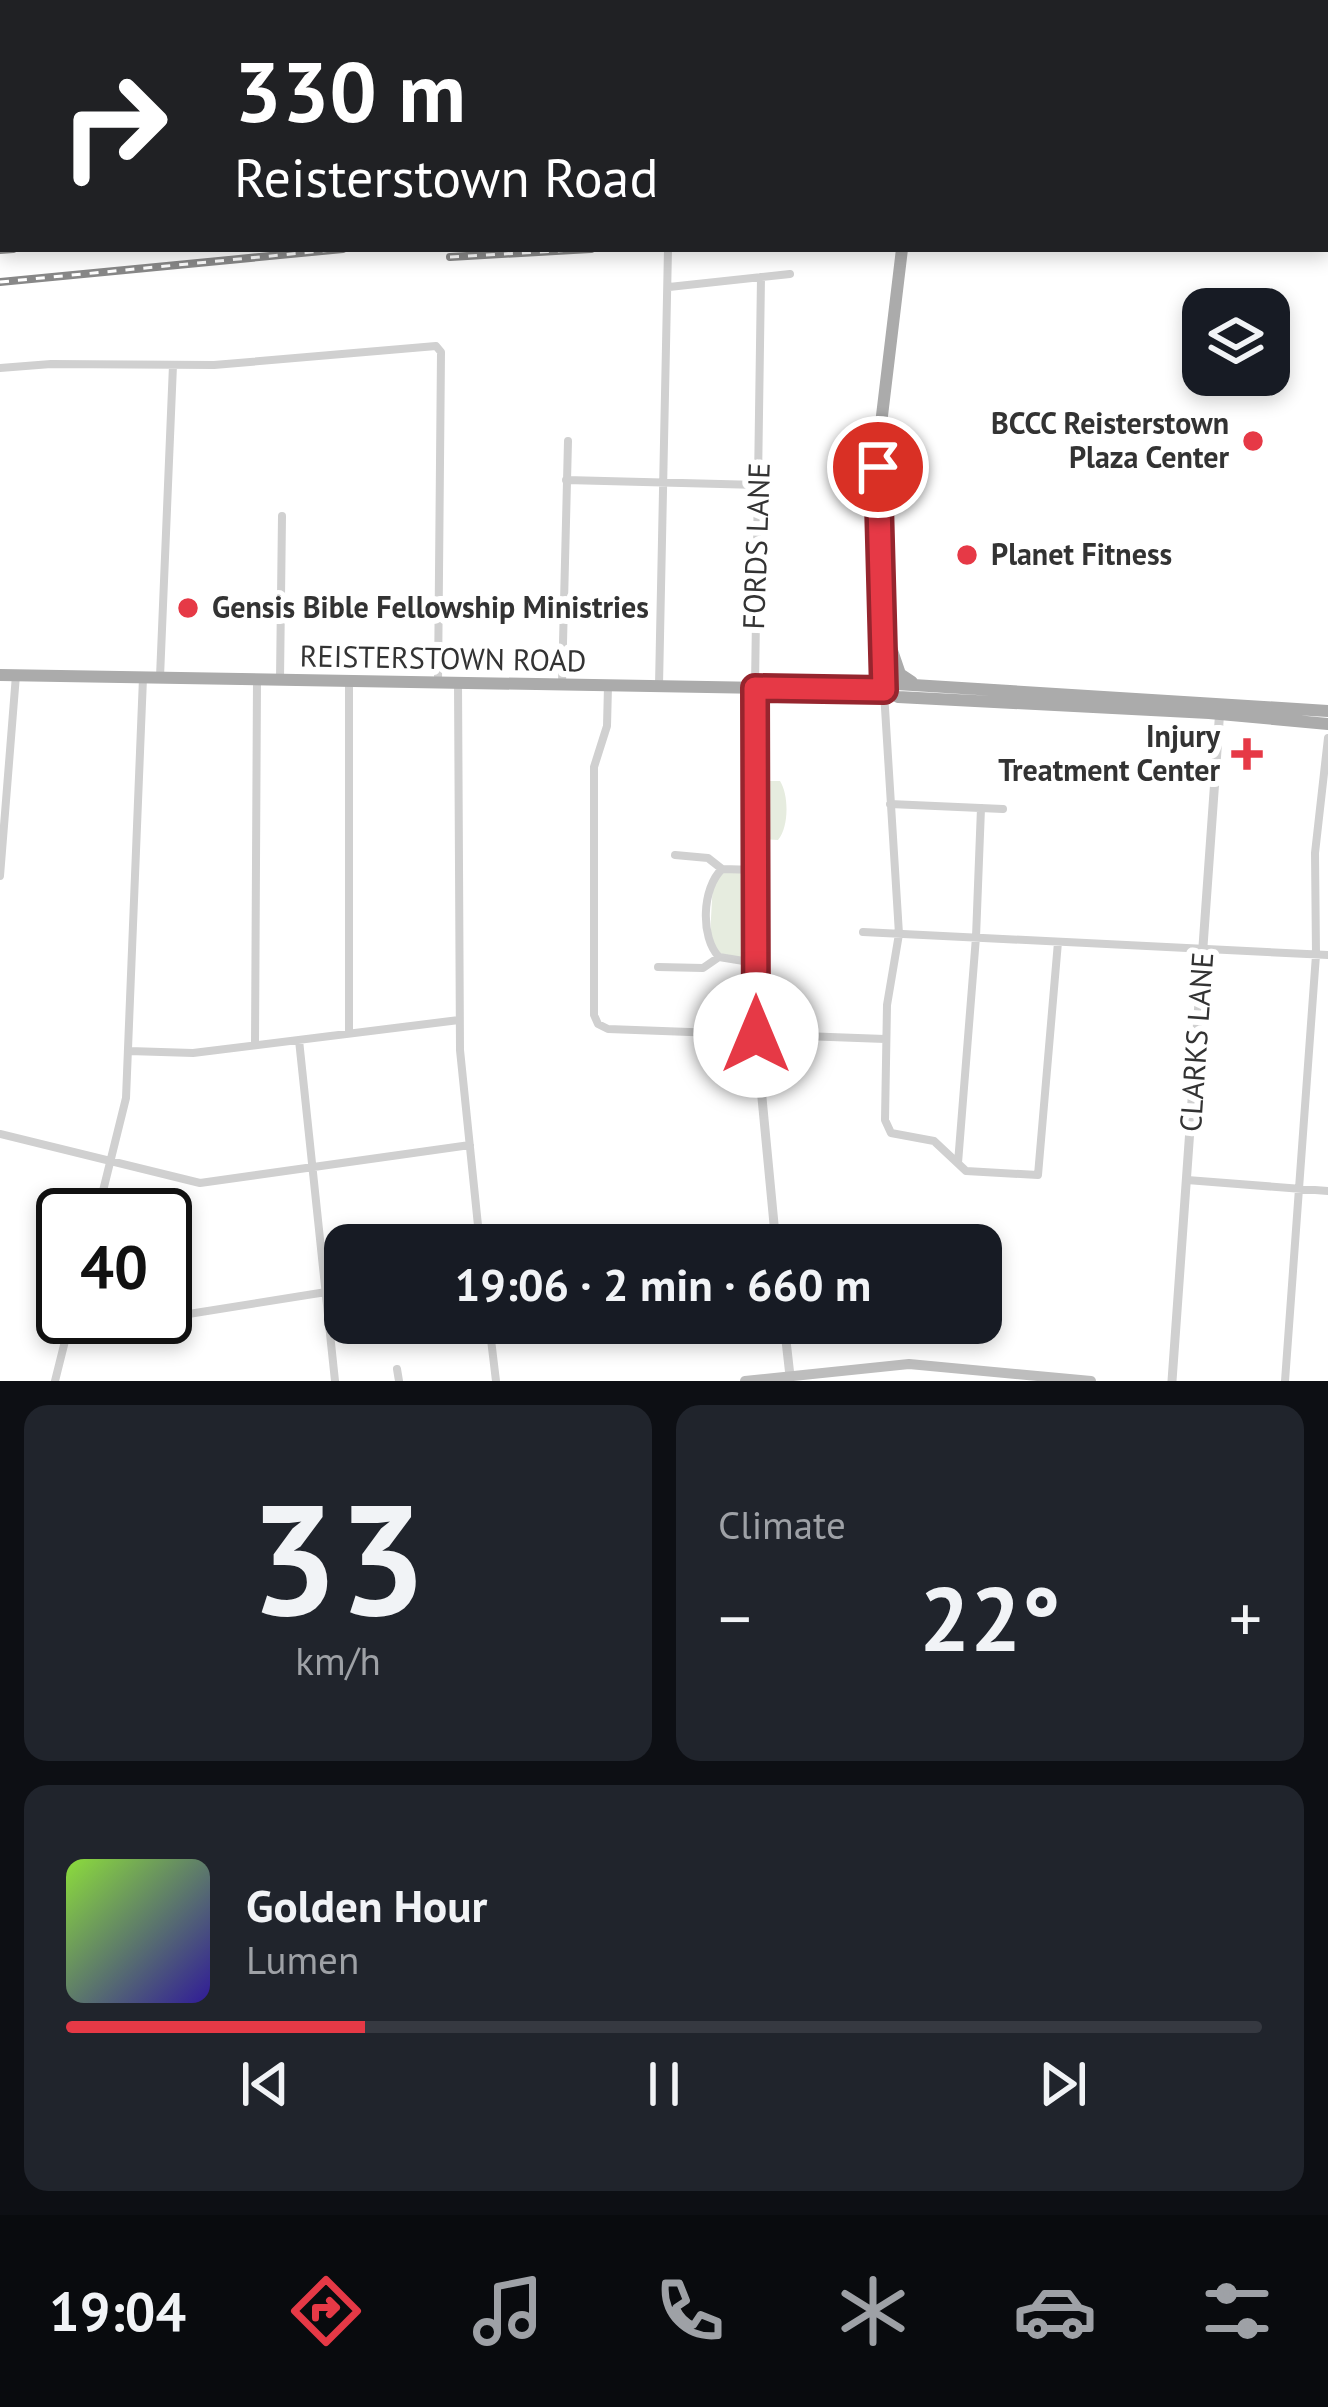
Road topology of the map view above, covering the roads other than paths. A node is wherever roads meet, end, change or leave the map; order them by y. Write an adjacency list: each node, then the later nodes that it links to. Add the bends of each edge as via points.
1 (668, 252): 5 (street)
2 (902, 252): 13 (main road, via 878,449)
3 (790, 274): 4 (street)
4 (761, 277): 5 (street); 11 (street, FORDS LANE)
5 (669, 287): 10 (street)
6 (173, 364): 7 (street); 17 (street); 21 (street, via 439,348)
7 (0, 368)
8 (568, 441): 9 (street)
9 (566, 480): 10 (street); 23 (street)
10 (664, 483): 11 (street); 25 (street)
11 (759, 485): 26 (street, FORDS LANE)
12 (282, 516): 19 (street)
13 (884, 626): 27 (main road); 28 (main road, via 902,676)
14 (0, 675): 15 (main road, REISTERSTOWN ROAD)
15 (16, 675): 16 (main road, REISTERSTOWN ROAD); 41 (street)
16 (143, 678): 17 (main road, REISTERSTOWN ROAD); 58 (street)
17 (160, 678): 18 (main road, REISTERSTOWN ROAD)
18 (257, 680): 19 (main road, REISTERSTOWN ROAD); 57 (street)
19 (280, 680): 20 (main road, REISTERSTOWN ROAD)
20 (350, 681): 21 (main road, REISTERSTOWN ROAD); 53 (street)
21 (438, 683): 22 (main road, REISTERSTOWN ROAD)
22 (458, 683): 23 (main road, REISTERSTOWN ROAD); 52 (street)
23 (562, 685): 24 (main road, REISTERSTOWN ROAD)
24 (608, 686): 25 (main road, REISTERSTOWN ROAD); 54 (street, via 594,767 594,1015 608,1029)
25 (659, 686): 26 (main road, REISTERSTOWN ROAD)
26 (755, 688): 27 (main road, REISTERSTOWN ROAD); 40 (street, FORDS LANE)
27 (884, 690): 28 (main road, REISTERSTOWN ROAD); 30 (main road, REISTERSTOWN ROAD); 35 (street)
28 (975, 690): 29 (main road, REISTERSTOWN ROAD)
29 (1110, 697): 30 (main road); 31 (main road, REISTERSTOWN ROAD)
30 (1070, 705): 31 (main road, REISTERSTOWN ROAD)
31 (1220, 708): 32 (main road, REISTERSTOWN ROAD); 33 (main road, REISTERSTOWN ROAD); 46 (street, CLARKS LANE)
32 (1328, 711)
33 (1328, 724)
34 (1328, 738): 47 (street, via 1315,853)
35 (890, 804): 36 (street); 43 (street)
36 (981, 808): 37 (street); 44 (street)
37 (1003, 809)
38 (675, 855): 39 (street, via 708,858)
39 (722, 869): 40 (street); 49 (street, via 710,884 708,922)
40 (757, 870): 50 (street, FORDS LANE)
41 (0, 876)
42 (862, 932): 43 (street)
43 (899, 934): 44 (street); 55 (street)
44 (976, 937): 45 (street); 63 (street)
45 (1058, 942): 46 (street); 63 (street, via 1037,1174)
46 (1203, 948): 47 (street); 64 (street, CLARKS LANE)
47 (1316, 955): 48 (street); 66 (street)
48 (1328, 955)
49 (719, 957): 50 (street); 51 (street, via 703,968)
50 (756, 963): 54 (street, FORDS LANE)
51 (658, 967)
52 (459, 1020): 53 (street); 60 (street)
53 (349, 1033): 56 (street)
54 (756, 1035): 55 (street); 69 (street, FORDS LANE)
55 (885, 1039): 63 (street, via 891,1133 934,1141)
56 (298, 1040): 57 (street); 62 (street)
57 (255, 1044): 58 (street)
58 (129, 1051): 61 (street)
59 (0, 1133): 61 (street)
60 (470, 1145): 62 (street); 68 (street)
61 (111, 1161): 62 (street, via 200,1183); 65 (street)
62 (311, 1165): 70 (street)
63 (958, 1165)
64 (1186, 1180): 66 (street); 86 (street, CLARKS LANE)
65 (104, 1188)
66 (1299, 1188): 67 (street); 87 (street)
67 (1328, 1191)
68 (478, 1224)
69 (774, 1224)
70 (324, 1282)
71 (324, 1291): 72 (street)
72 (192, 1313)
73 (64, 1344): 80 (street)
74 (331, 1344): 81 (street)
75 (492, 1344): 83 (street)
76 (786, 1344): 78 (street)
77 (397, 1370): 82 (street)
78 (790, 1376): 79 (main road, via 909,1364); 84 (main road)
79 (990, 1376): 85 (main road)
80 (55, 1381)
81 (335, 1381)
82 (399, 1381)
83 (496, 1381)
84 (745, 1381)
85 (1091, 1381)
86 (1172, 1381)
87 (1285, 1381)

